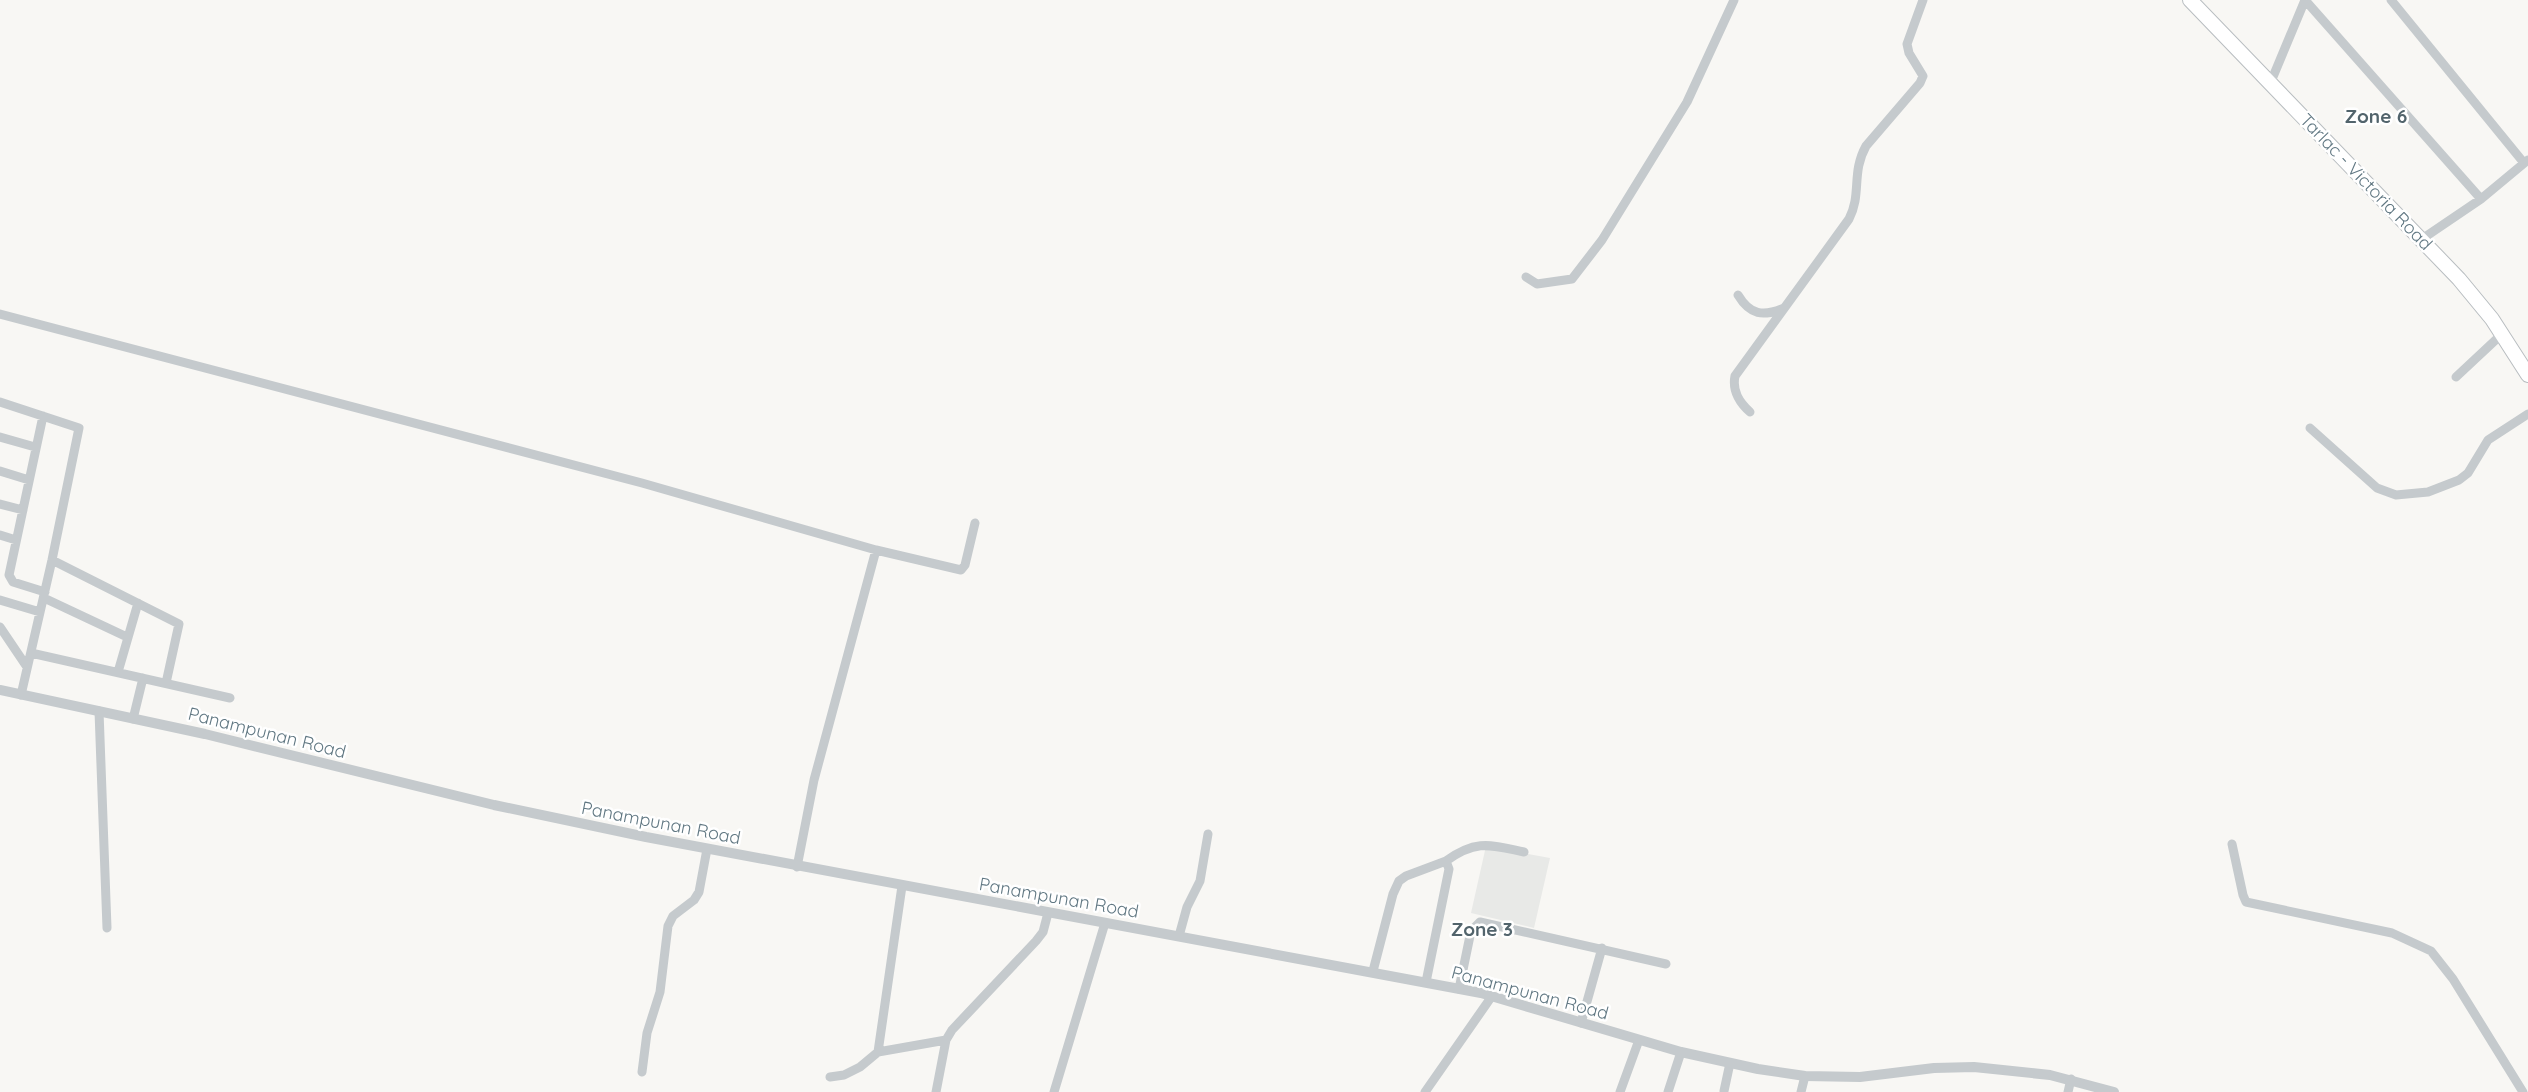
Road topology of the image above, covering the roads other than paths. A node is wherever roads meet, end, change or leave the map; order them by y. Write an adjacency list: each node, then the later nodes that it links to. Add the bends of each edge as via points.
1 (1734, 0): 9 (street, via 1686,102 1581,270 1572,279 1537,284)
2 (1923, 0): 11 (street, via 1907,44 1923,76 1920,83 1866,146 1856,172 1855,208)
3 (2190, 0): 5 (main road, Tarlac - Victoria Road)
4 (2391, 0): 6 (street)
5 (2270, 84): 7 (street, via 2305,0); 8 (main road, Tarlac - Victoria Road)
6 (2526, 162): 7 (street)
7 (2481, 199): 8 (street)
8 (2422, 239): 13 (main road, Tarlac - Victoria Road, via 2478,300)
9 (1526, 277)
10 (1738, 295): 11 (street, via 1749,310 1757,314 1770,314)
11 (1784, 308): 17 (street, via 1735,376 1733,386)
12 (0, 314): 30 (street, via 632,480)
13 (2502, 334): 14 (main road, Tarlac - Victoria Road); 15 (street)
14 (2528, 375)
15 (2456, 377)
16 (0, 402): 19 (street)
17 (1750, 412)
18 (2528, 414): 20 (street, via 2488,440 2468,473 2459,480 2428,492 2396,495 2377,488)
19 (43, 416): 22 (street); 31 (street, via 79,428)
20 (2310, 428)
21 (0, 437): 22 (street)
22 (35, 447): 24 (street)
23 (0, 471): 24 (street)
24 (28, 480): 26 (street)
25 (0, 504): 26 (street)
26 (22, 510): 29 (street)
27 (975, 523): 30 (street, via 962,570)
28 (0, 535): 29 (street)
29 (16, 540): 33 (street)
30 (876, 550): 55 (street, via 814,780)
31 (52, 560): 34 (street); 36 (street)
32 (0, 566): 33 (street)
33 (10, 569): 34 (street, via 9,576 13,582)
34 (44, 595): 37 (street); 39 (street)
35 (0, 600): 37 (street)
36 (138, 602): 39 (street); 44 (street, via 179,624)
37 (40, 612): 40 (street)
38 (0, 627): 41 (street)
39 (127, 636): 42 (street)
40 (31, 653): 41 (street); 42 (street)
41 (27, 667): 46 (street)
42 (118, 672): 43 (street)
43 (143, 678): 44 (street); 49 (street)
44 (166, 683): 47 (street)
45 (0, 690): 46 (street, Panampunan Road)
46 (21, 695): 48 (street, Panampunan Road)
47 (230, 698)
48 (99, 711): 49 (street, Panampunan Road); 59 (street)
49 (133, 719): 52 (street, Panampunan Road, via 494,804)
50 (1208, 834): 60 (street, via 1200,881 1187,907)
51 (2232, 844): 86 (street, via 2246,902 2392,933 2431,951 2453,979)
52 (707, 849): 55 (street, Panampunan Road); 73 (street, via 699,892 673,916 668,926 660,992 647,1033)
53 (1524, 852): 54 (street, via 1486,844 1456,854)
54 (1446, 862): 63 (street, via 1399,880); 64 (street, via 1449,869)
55 (797, 867): 56 (street, Panampunan Road)
56 (902, 886): 57 (street, Panampunan Road); 70 (street)
57 (1048, 912): 58 (street, Panampunan Road); 68 (street, via 1045,927 1036,941)
58 (1105, 923): 60 (street, Panampunan Road); 79 (street)
59 (107, 928)
60 (1179, 936): 63 (street, Panampunan Road)
61 (1602, 948): 62 (street); 65 (street, via 1480,922 1471,931); 67 (street)
62 (1666, 964)
63 (1373, 971): 64 (street, Panampunan Road)
64 (1426, 982): 65 (street, Panampunan Road)
65 (1459, 989): 66 (street, Panampunan Road)
66 (1492, 996): 67 (street, Panampunan Road); 80 (street)
67 (1581, 1023): 69 (street, Panampunan Road)
68 (946, 1040): 70 (street); 78 (street)
69 (1639, 1040): 71 (street, Panampunan Road); 81 (street)
70 (878, 1052): 75 (street, via 860,1067 844,1075)
71 (1681, 1052): 72 (street, Panampunan Road); 82 (street)
72 (1730, 1063): 74 (street, Panampunan Road); 77 (street)
73 (642, 1072)
74 (1805, 1076): 76 (street, Panampunan Road, via 1860,1078 1962,1066); 83 (street)
75 (830, 1077)
76 (2071, 1079): 84 (street); 85 (street, Panampunan Road)
77 (1724, 1091)
78 (936, 1092)
79 (1054, 1092)
80 (1425, 1092)
81 (1620, 1092)
82 (1668, 1092)
83 (1802, 1092)
84 (2068, 1092)
85 (2114, 1092)
86 (2523, 1092)

